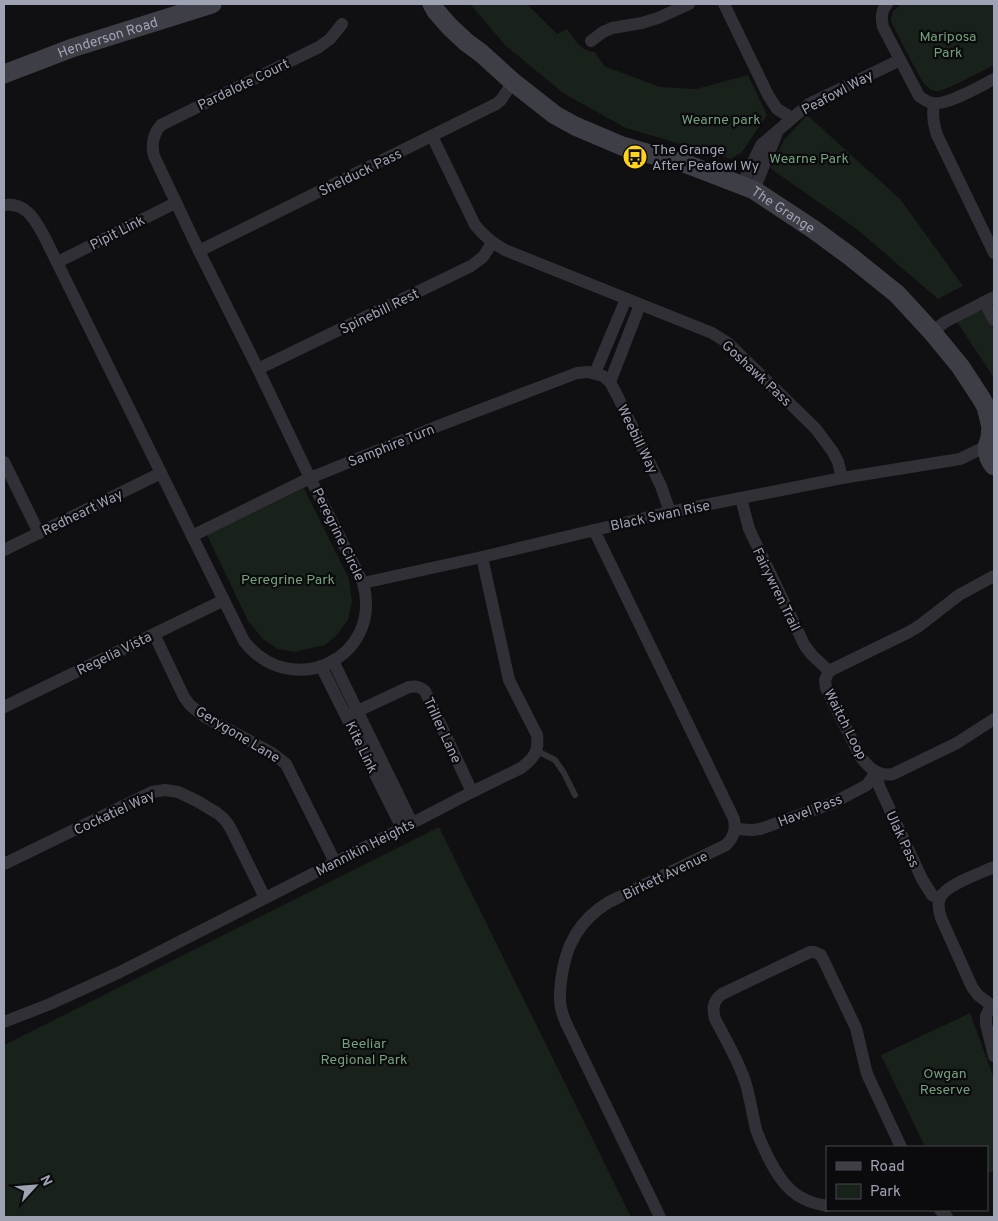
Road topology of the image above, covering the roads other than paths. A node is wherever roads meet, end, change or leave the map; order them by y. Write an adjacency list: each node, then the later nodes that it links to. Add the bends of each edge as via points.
1 (212, 4): 11 (street, Henderson Road, via 72,48)
2 (432, 4): 9 (street, The Grange, via 449,26)
3 (444, 4): 9 (street, The Grange)
4 (689, 4): 8 (street, via 642,23 612,28)
5 (724, 4): 15 (street, via 768,95 777,109)
6 (884, 5): 10 (street, via 883,26)
7 (342, 24): 17 (street, Pardalote Court, via 319,47 162,125 156,131)
8 (591, 41)
9 (481, 53): 13 (street, The Grange)
10 (900, 60): 14 (street, via 919,96); 15 (street, Peafowl Way, via 809,104)
11 (4, 74)
12 (994, 80): 14 (street, via 949,101)
13 (513, 82): 16 (street, Shelduck Pass, via 496,104); 18 (street, The Grange, via 555,115 575,126 622,146 684,163)
14 (934, 104): 23 (street, via 932,114 937,135)
15 (792, 118): 18 (street, Peafowl Way, via 778,131)
16 (432, 136): 21 (street, Goshawk Pass, via 475,225); 22 (street, Shelduck Pass)
17 (152, 148): 19 (street, Peregrine Circle)
18 (748, 188): 29 (street, The Grange, via 851,257 897,294)
19 (175, 203): 22 (street, Peregrine Circle); 24 (street, Pipit Link)
20 (4, 205): 24 (street, via 17,205 33,217)
21 (492, 243): 25 (street, Goshawk Pass); 30 (street, Spinebill Rest, via 483,258 471,266)
22 (199, 252): 30 (street, Peregrine Circle)
23 (994, 253)
24 (58, 262): 37 (street)
25 (626, 299): 27 (street, Goshawk Pass); 31 (street)
26 (989, 299): 28 (street); 29 (street)
27 (640, 305): 32 (street); 39 (street, Goshawk Pass, via 712,333 728,343 816,429 833,452)
28 (994, 320)
29 (932, 332): 33 (street, The Grange)
30 (258, 369): 38 (street, Peregrine Circle)
31 (595, 373): 32 (street); 38 (street, Samphire Turn, via 577,373)
32 (610, 382): 41 (street, Weebill Way, via 661,486)
33 (990, 411): 34 (street, The Grange)
34 (992, 449): 35 (street, Black Swan Rise); 35 (street, Black Swan Rise)
35 (960, 459): 39 (street, Black Swan Rise)
36 (4, 462): 43 (street)
37 (161, 473): 43 (street, Redheart Way); 44 (street)
38 (310, 478): 44 (street, Samphire Turn); 48 (street, Peregrine Circle)
39 (842, 478): 40 (street, Black Swan Rise)
40 (741, 498): 41 (street, Black Swan Rise); 52 (street, Fairywren Trail, via 749,529 805,646)
41 (670, 512): 42 (street, Black Swan Rise)
42 (594, 530): 46 (street, Black Swan Rise); 61 (street)
43 (39, 533): 45 (street, Redheart Way)
44 (192, 536): 49 (street)
45 (4, 550)
46 (482, 557): 48 (street, Black Swan Rise); 56 (street, via 509,680 537,735)
47 (994, 576): 52 (street, Waitch Loop, via 959,595 909,632)
48 (363, 583): 51 (street, Peregrine Circle, via 367,607 362,628 351,647)
49 (224, 600): 50 (street, Regelia Vista); 51 (street, via 244,641 259,657 290,669)
50 (154, 634): 53 (street, Regelia Vista); 62 (street, Gerygone Lane, via 184,697 197,712 286,764)
51 (327, 664): 54 (street, Kite Link)
52 (828, 671): 57 (street, Waitch Loop, via 825,684 829,696 860,756)
53 (4, 707)
54 (352, 714): 58 (street, Triller Lane, via 409,687 421,688); 60 (street, Kite Link)
55 (994, 719): 57 (street, Waitch Loop, via 957,744 893,774 887,776)
56 (537, 751): 58 (street, Mannikin Heights, via 521,768); 59 (lane, via 556,760)
57 (876, 772): 61 (street, Havel Pass, via 867,785 833,803 760,829); 66 (street, Ulak Pass, via 879,786 922,879 932,896)
58 (472, 792): 60 (street, Mannikin Heights)
59 (575, 795)
60 (407, 826): 62 (street, Mannikin Heights)
61 (736, 829): 72 (street, Birkett Avenue, via 726,845 598,909 573,938 562,973 560,1008 566,1023)
62 (335, 862): 65 (street, Mannikin Heights)
63 (4, 864): 65 (street, Cockatiel Way, via 152,792 172,790 217,813 228,824)
64 (994, 867): 66 (street, via 950,887)
65 (265, 898): 68 (street, Mannikin Heights, via 120,972)
66 (939, 899): 67 (street, via 941,918 972,987)
67 (993, 1004): 69 (street, via 986,1016 986,1024)
68 (4, 1022)
69 (994, 1056)
70 (901, 1146): 71 (street, via 870,1083 856,1028 823,958 817,953 810,952 716,998 713,1004 715,1019 741,1070 757,1132 778,1176 796,1196)
71 (826, 1206)
72 (660, 1217)

